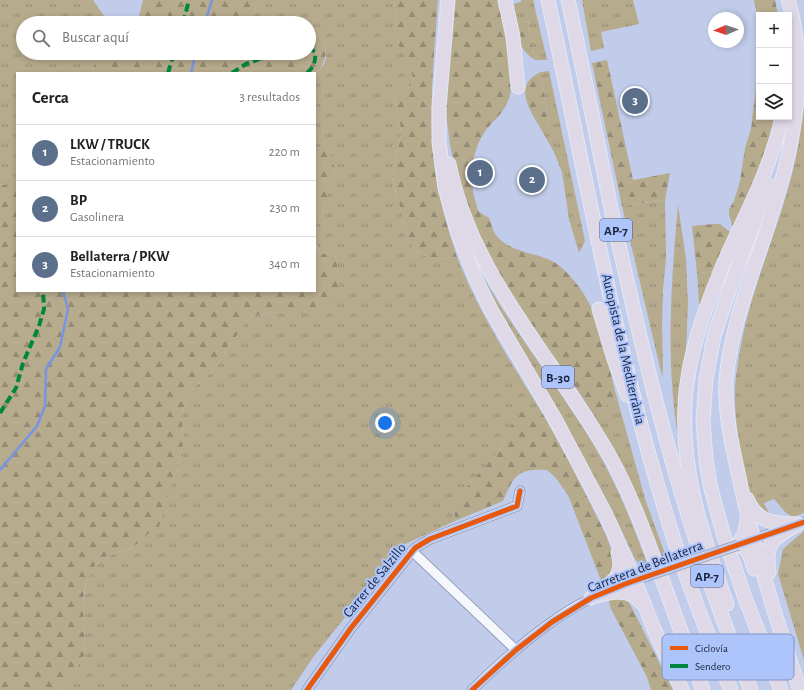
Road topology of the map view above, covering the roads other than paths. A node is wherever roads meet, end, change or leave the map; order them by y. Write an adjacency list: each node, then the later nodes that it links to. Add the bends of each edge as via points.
1 (448, 0): 10 (highway, B-30)
2 (505, 0): 12 (highway, via 513,37)
3 (539, 0): 15 (highway, via 564,112)
4 (548, 0): 15 (highway, Autopista de la Mediterrània / AP-7)
5 (568, 0): 33 (highway, Autopista de la Mediterrània / AP-7, via 617,234 672,459 709,580)
6 (783, 0): 8 (highway)
7 (788, 0): 18 (highway, via 798,58 794,123 777,198 741,306 726,380 728,422)
8 (785, 12)
9 (789, 48): 11 (highway)
10 (442, 59): 21 (highway, via 439,142 445,188 458,234 491,310 555,419); 31 (highway, B-30, via 444,133 452,176 464,217 475,243 515,314 588,421 626,487)
11 (792, 84)
12 (518, 87)
13 (781, 120): 34 (highway, via 765,171 703,316 688,378 685,415 687,460 702,528)
14 (787, 120): 35 (highway, via 773,172 714,336 706,379 703,421 710,485 723,534)
15 (586, 184): 17 (highway, Autopista de la Mediterrània / AP-7)
16 (599, 309): 17 (highway, via 614,360)
17 (652, 466): 32 (highway, Autopista de la Mediterrània / AP-7, via 677,547)
18 (739, 480): 20 (highway); 22 (highway, via 749,504 760,517 777,524)
19 (520, 491): 25 (street, Carrer de Salzillo, via 517,506 430,539)
20 (746, 514): 23 (highway); 24 (highway, via 745,533)
21 (606, 515): 26 (highway, via 639,571); 27 (highway); 28 (highway, via 620,560 620,569 614,580)
22 (801, 523): 23 (street, Carretera de Bellaterra); 30 (highway, via 780,534 768,549 768,564)
23 (754, 539): 24 (street, Carretera de Bellaterra); 30 (highway)
24 (738, 545): 26 (street, Carretera de Bellaterra, bridge); 36 (highway, via 744,547 749,554)
25 (412, 551): 39 (street); 48 (street, Carrer de Salzillo, via 351,628)
26 (647, 576): 27 (street, Carretera de Bellaterra); 29 (highway, via 643,590)
27 (634, 581): 28 (street, Carretera de Bellaterra); 29 (highway)
28 (594, 597): 29 (highway, via 611,592 625,592 634,595); 39 (street, Carretera de Bellaterra, via 552,622)
29 (645, 609): 38 (highway)
30 (778, 623): 37 (highway)
31 (683, 634)
32 (708, 634)
33 (730, 634)
34 (738, 634)
35 (759, 634)
36 (778, 634)
37 (782, 634)
38 (662, 646)
39 (516, 650): 47 (street, Carretera de Bellaterra)
40 (794, 672): 55 (highway)
41 (677, 680): 49 (highway)
42 (699, 680): 50 (highway, B-30)
43 (727, 680): 51 (highway, Autopista de la Mediterrània / AP-7)
44 (747, 680): 52 (highway, Autopista de la Mediterrània / AP-7)
45 (755, 680): 53 (highway)
46 (777, 680): 54 (highway)
47 (476, 689)
48 (307, 690)
49 (682, 690)
50 (703, 690)
51 (731, 690)
52 (751, 690)
53 (759, 690)
54 (781, 690)
55 (800, 690)

